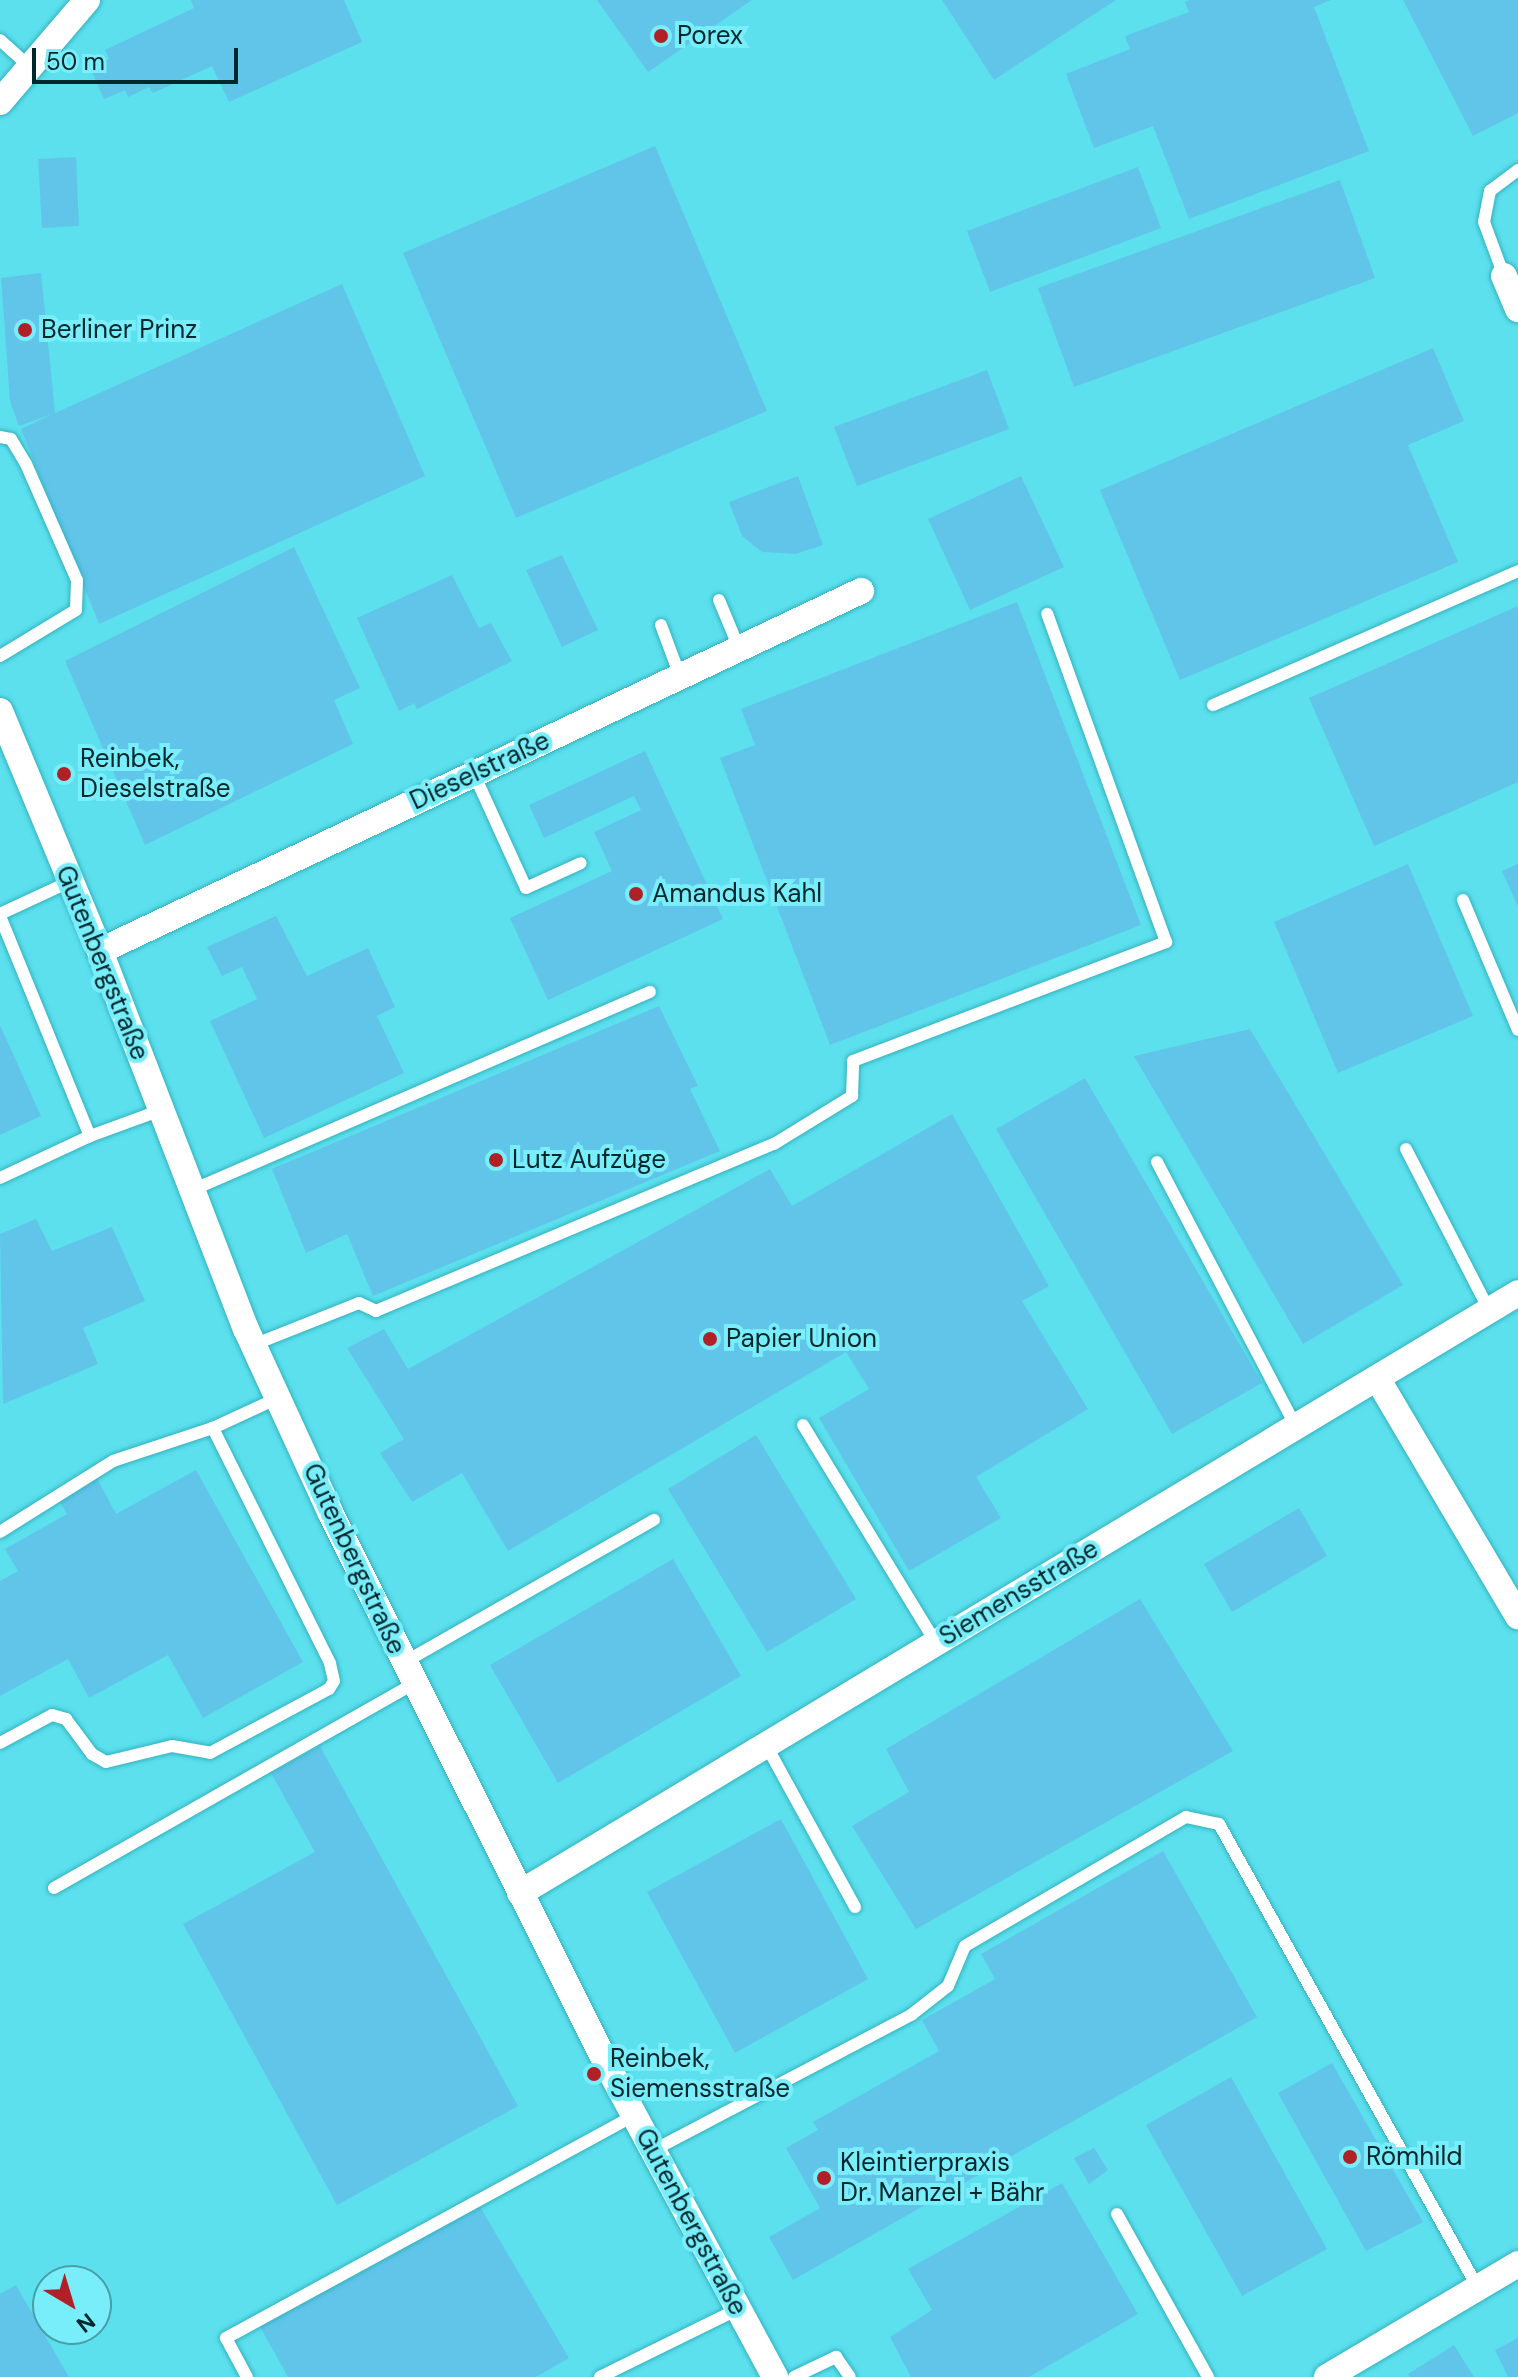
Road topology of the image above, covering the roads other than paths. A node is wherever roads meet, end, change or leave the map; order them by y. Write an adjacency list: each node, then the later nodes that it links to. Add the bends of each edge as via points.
1 (87, 0): 3 (street)
2 (0, 40): 3 (lane)
3 (30, 67): 4 (street)
4 (0, 102)
5 (1518, 170): 6 (lane, via 1490,191 1484,222)
6 (1504, 276): 7 (street)
7 (1518, 309)
8 (0, 437): 15 (lane, via 11,439 26,464 77,580 76,610)
9 (1518, 571): 17 (lane)
10 (861, 591): 14 (street, Dieselstraße)
11 (719, 600): 14 (lane)
12 (1047, 614): 35 (lane, via 1166,942 853,1061 852,1096 774,1144 376,1311 359,1303)
13 (661, 625): 16 (lane)
14 (739, 648): 16 (street, Dieselstraße)
15 (0, 656)
16 (680, 676): 19 (street, Dieselstraße)
17 (1213, 705)
18 (0, 711): 21 (street, Gutenbergstraße)
19 (474, 774): 20 (lane, via 526,888); 24 (street, Dieselstraße)
20 (581, 863)
21 (69, 882): 23 (lane); 24 (street, Gutenbergstraße)
22 (1463, 900): 26 (lane)
23 (0, 915): 28 (lane)
24 (100, 951): 27 (street, Gutenbergstraße)
25 (650, 992): 32 (lane)
26 (1518, 1030)
27 (161, 1110): 28 (lane); 32 (street, Gutenbergstraße)
28 (90, 1136): 31 (lane)
29 (1406, 1149): 34 (lane)
30 (1157, 1162): 39 (lane)
31 (0, 1178)
32 (192, 1190): 35 (street, Gutenbergstraße)
33 (1518, 1293): 34 (street, Siemensstraße)
34 (1489, 1310): 36 (street, Siemensstraße)
35 (253, 1345): 37 (street, Gutenbergstraße)
36 (1377, 1378): 39 (street, Siemensstraße); 43 (street)
37 (278, 1398): 40 (lane); 45 (street, Gutenbergstraße)
38 (803, 1425): 44 (lane)
39 (1296, 1427): 44 (street, Siemensstraße)
40 (213, 1428): 42 (lane, via 113,1461); 46 (lane, via 330,1663 334,1681 329,1689 210,1753 172,1746 106,1762 92,1754 66,1719 52,1715)
41 (654, 1520): 45 (lane)
42 (0, 1532)
43 (1518, 1616)
44 (936, 1643): 47 (street, Siemensstraße)
45 (408, 1674): 48 (lane); 49 (street, Gutenbergstraße)
46 (0, 1743)
47 (766, 1745): 49 (street, Siemensstraße); 50 (lane)
48 (54, 1888)
49 (520, 1893): 51 (street, Gutenbergstraße)
50 (855, 1907)
51 (634, 2116): 52 (street, Gutenbergstraße); 57 (lane, via 226,2338)
52 (652, 2151): 55 (lane, via 911,2015 948,1986 965,1946 1186,1817 1219,1824); 56 (street, Gutenbergstraße)
53 (1117, 2214): 62 (lane)
54 (1518, 2264): 55 (street)
55 (1478, 2288): 63 (street)
56 (738, 2309): 58 (lane); 59 (street, Gutenbergstraße)
57 (247, 2377)
58 (600, 2377)
59 (775, 2377)
60 (794, 2377): 61 (lane, via 836,2357)
61 (850, 2377)
62 (1208, 2377)
63 (1327, 2377)

